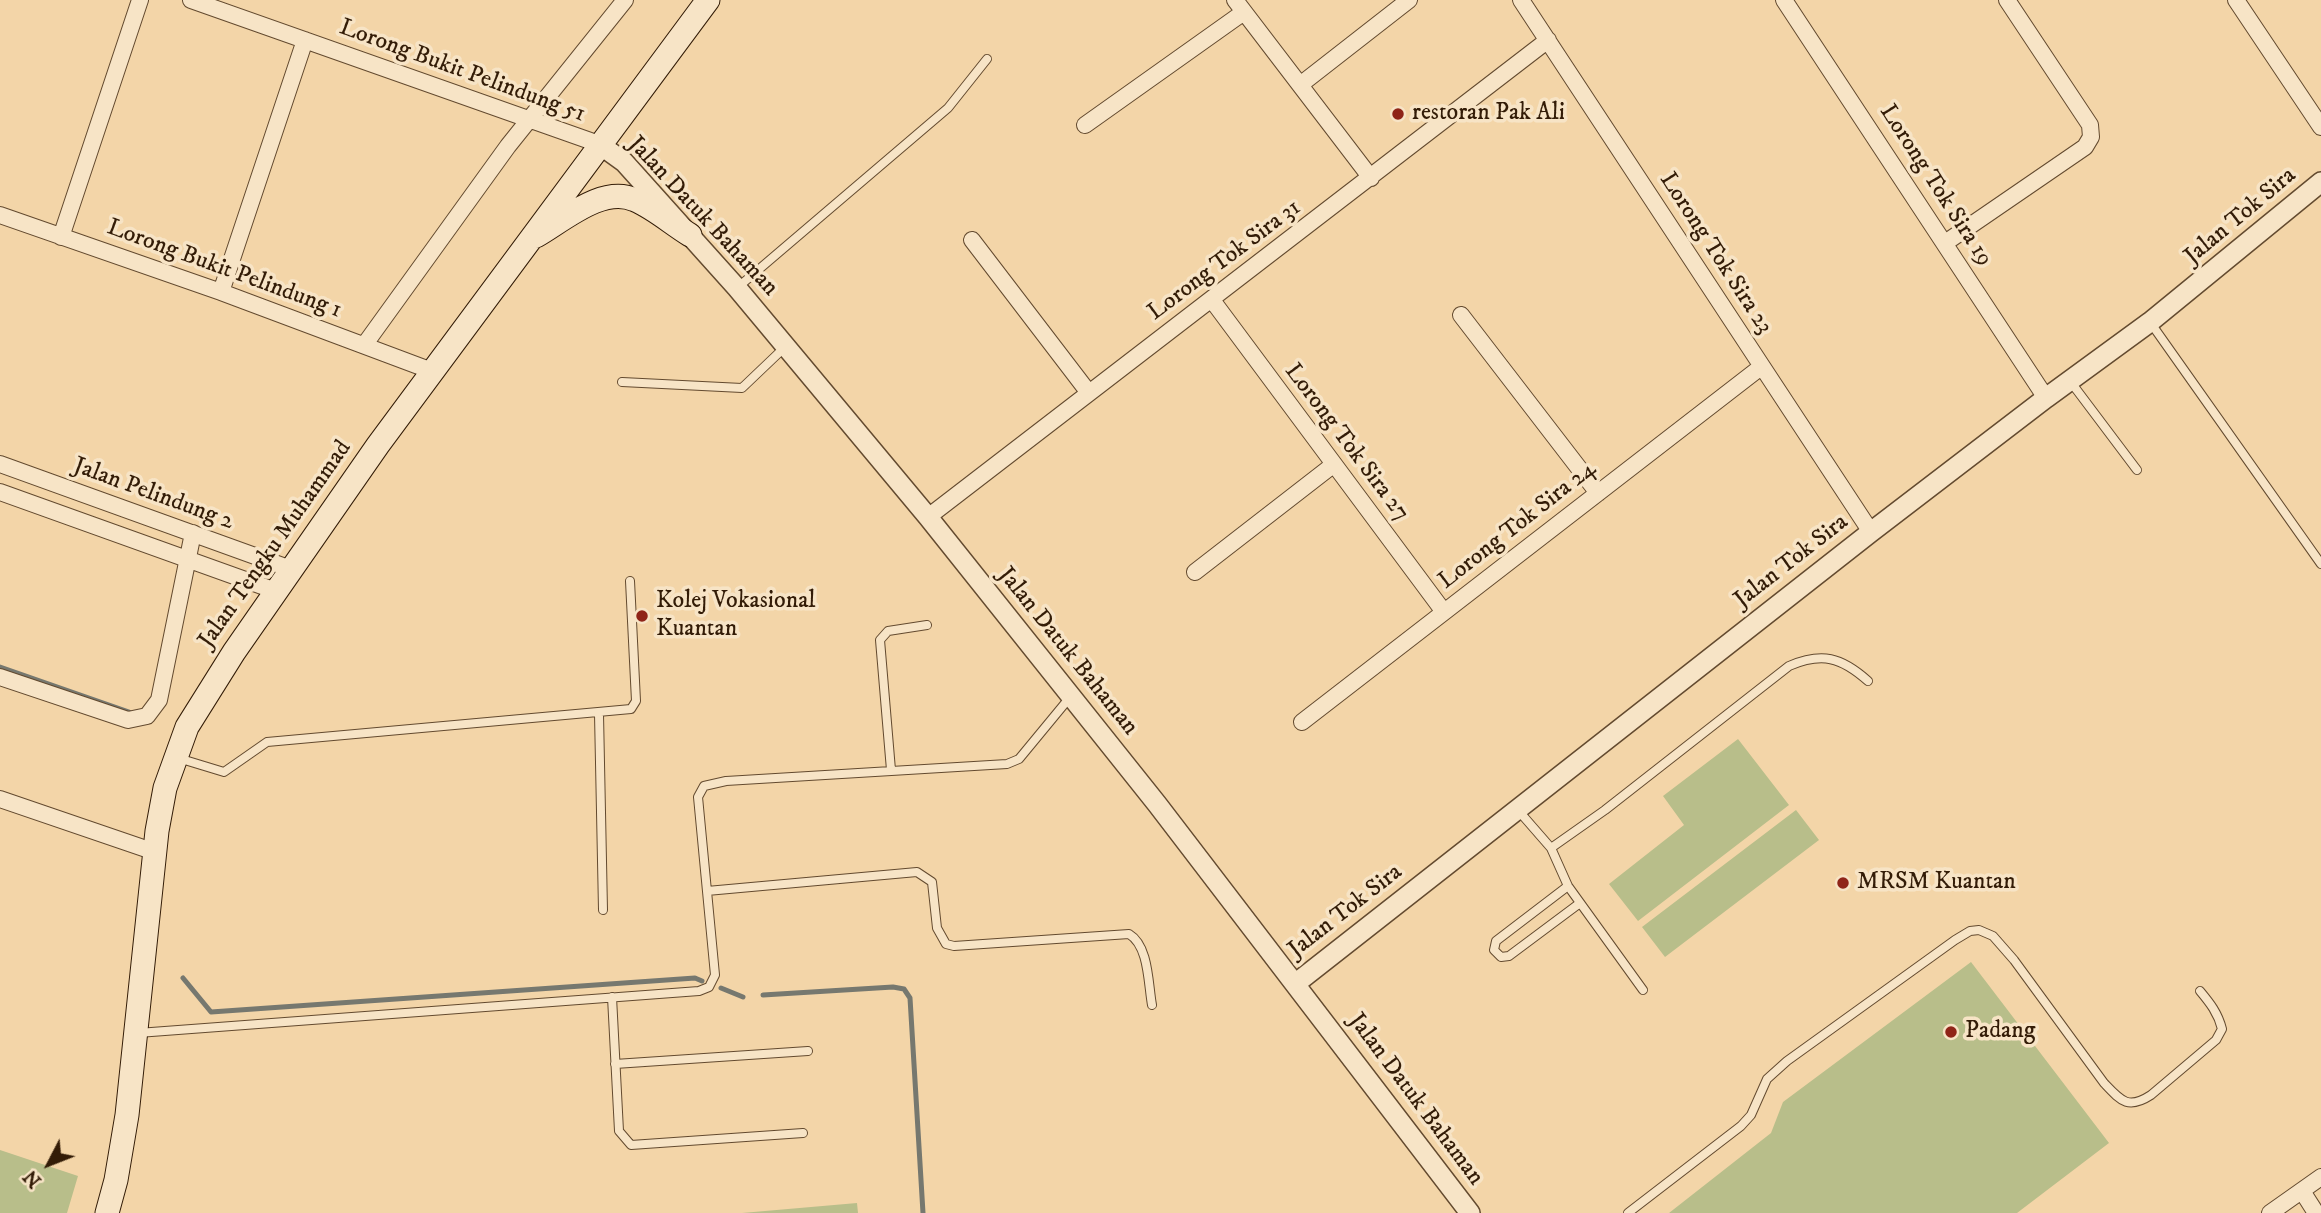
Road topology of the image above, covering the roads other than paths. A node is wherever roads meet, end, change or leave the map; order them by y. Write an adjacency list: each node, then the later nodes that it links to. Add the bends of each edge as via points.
1 (140, 0): 23 (street)
2 (191, 0): 11 (street, Lorong Bukit Pelindung 51)
3 (625, 0): 15 (street)
4 (708, 0): 18 (main road, Jalan Tengku Muhammad)
5 (1409, 0): 14 (street)
6 (1521, 0): 12 (street, Lorong Tok Sira 23)
7 (1784, 0): 26 (street, Lorong Tok Sira 19)
8 (2007, 0): 26 (street, via 2090,125 2091,137 2085,147)
9 (2236, 0): 17 (street)
10 (1240, 6): 14 (street); 16 (street)
11 (305, 40): 15 (street, Lorong Bukit Pelindung 51); 28 (street)
12 (1549, 40): 19 (street, Lorong Tok Sira 31); 34 (street, Lorong Tok Sira 23)
13 (987, 58): 27 (lane, via 948,108)
14 (1300, 85): 19 (street)
15 (531, 118): 18 (street, Lorong Bukit Pelindung 51); 32 (street)
16 (1085, 125)
17 (2321, 127)
18 (599, 145): 22 (street, Jalan Datuk Bahaman, via 624,162); 24 (main road, Jalan Tengku Muhammad)
19 (1371, 178): 29 (street, Lorong Tok Sira 31)
20 (2321, 182): 31 (street, Jalan Tok Sira)
21 (0, 215): 23 (street, Lorong Bukit Pelindung 1)
22 (690, 235): 24 (main road, via 646,205 620,195 599,199); 27 (street, Jalan Datuk Bahaman)
23 (61, 237): 28 (street, Lorong Bukit Pelindung 1)
24 (528, 240): 35 (main road, Jalan Tengku Muhammad)
25 (972, 240): 38 (street)
26 (1945, 243): 39 (street, Lorong Tok Sira 19)
27 (737, 288): 33 (street, Jalan Datuk Bahaman)
28 (221, 292): 32 (street, Lorong Bukit Pelindung 1)
29 (1212, 300): 38 (street, Lorong Tok Sira 31); 41 (street, Lorong Tok Sira 27)
30 (1461, 315): 44 (street)
31 (2150, 322): 36 (street, Jalan Tok Sira); 49 (lane)
32 (365, 344): 35 (street, Lorong Bukit Pelindung 1)
33 (786, 346): 37 (lane, via 742,388); 45 (street, Jalan Datuk Bahaman)
34 (1761, 367): 44 (street, Lorong Tok Sira 24); 46 (street, Lorong Tok Sira 23)
35 (432, 371): 50 (main road, Jalan Tengku Muhammad)
36 (2070, 381): 39 (street, Jalan Tok Sira); 42 (lane)
37 (622, 382)
38 (1090, 393): 45 (street, Lorong Tok Sira 31)
39 (2046, 398): 46 (street, Jalan Tok Sira)
40 (0, 464): 47 (street, Jalan Pelindung 2)
41 (1333, 465): 51 (street); 54 (street, Lorong Tok Sira 27)
42 (2137, 470)
43 (0, 492): 48 (street)
44 (1598, 493): 54 (street, Lorong Tok Sira 24)
45 (928, 517): 58 (street, Jalan Datuk Bahaman)
46 (1871, 532): 64 (street, Jalan Tok Sira)
47 (193, 533): 48 (street); 50 (street, Jalan Pelindung 2)
48 (187, 558): 53 (street); 56 (street, via 159,700 147,716 128,720)
49 (2321, 564)
50 (291, 569): 53 (main road, Jalan Tengku Muhammad)
51 (1195, 572)
52 (630, 581): 59 (lane, via 636,701 631,709)
53 (276, 591): 61 (main road, Jalan Tengku Muhammad, via 203,700)
54 (1444, 612): 60 (street, Lorong Tok Sira 24)
55 (927, 625): 62 (lane, via 888,631 880,640)
56 (0, 677)
57 (1868, 681): 65 (lane, via 1836,660 1817,657 1789,666)
58 (1071, 696): 62 (lane, via 1019,759 1007,764); 71 (street, Jalan Datuk Bahaman)
59 (599, 714): 61 (lane, via 267,742 224,772); 70 (lane)
60 (1302, 722)
61 (175, 757): 66 (main road, Jalan Tengku Muhammad)
62 (891, 770): 68 (lane, via 704,786 698,797)
63 (0, 799): 66 (street)
64 (1517, 809): 65 (lane); 71 (street, Jalan Tok Sira)
65 (1551, 848): 67 (lane)
66 (155, 852): 76 (main road, Jalan Tengku Muhammad)
67 (1568, 886): 69 (lane); 69 (lane, via 1496,941 1494,950 1501,957 1509,956)
68 (707, 891): 74 (lane, via 715,975 709,987); 75 (lane, via 917,872 932,881 937,928 946,944 1129,934 1137,938)
69 (1580, 903): 72 (lane)
70 (603, 910)
71 (1295, 984): 83 (street, Jalan Datuk Bahaman)
72 (1643, 990)
73 (2200, 991): 84 (lane, via 2219,1019 2222,1029 2216,1040 2151,1095 2127,1103 2104,1083 1993,936 1970,931 1781,1065 1767,1079 1741,1126)
74 (612, 997): 76 (lane); 78 (lane)
75 (1152, 1004)
76 (135, 1034): 82 (main road, Jalan Tengku Muhammad, via 125,1128)
77 (808, 1051): 78 (lane)
78 (615, 1064): 79 (lane, via 619,1131 631,1145)
79 (803, 1133)
80 (2321, 1177): 81 (street)
81 (2302, 1191): 85 (street); 86 (street)
82 (107, 1213)
83 (1471, 1213)
84 (1628, 1213)
85 (2270, 1213)
86 (2316, 1213)

